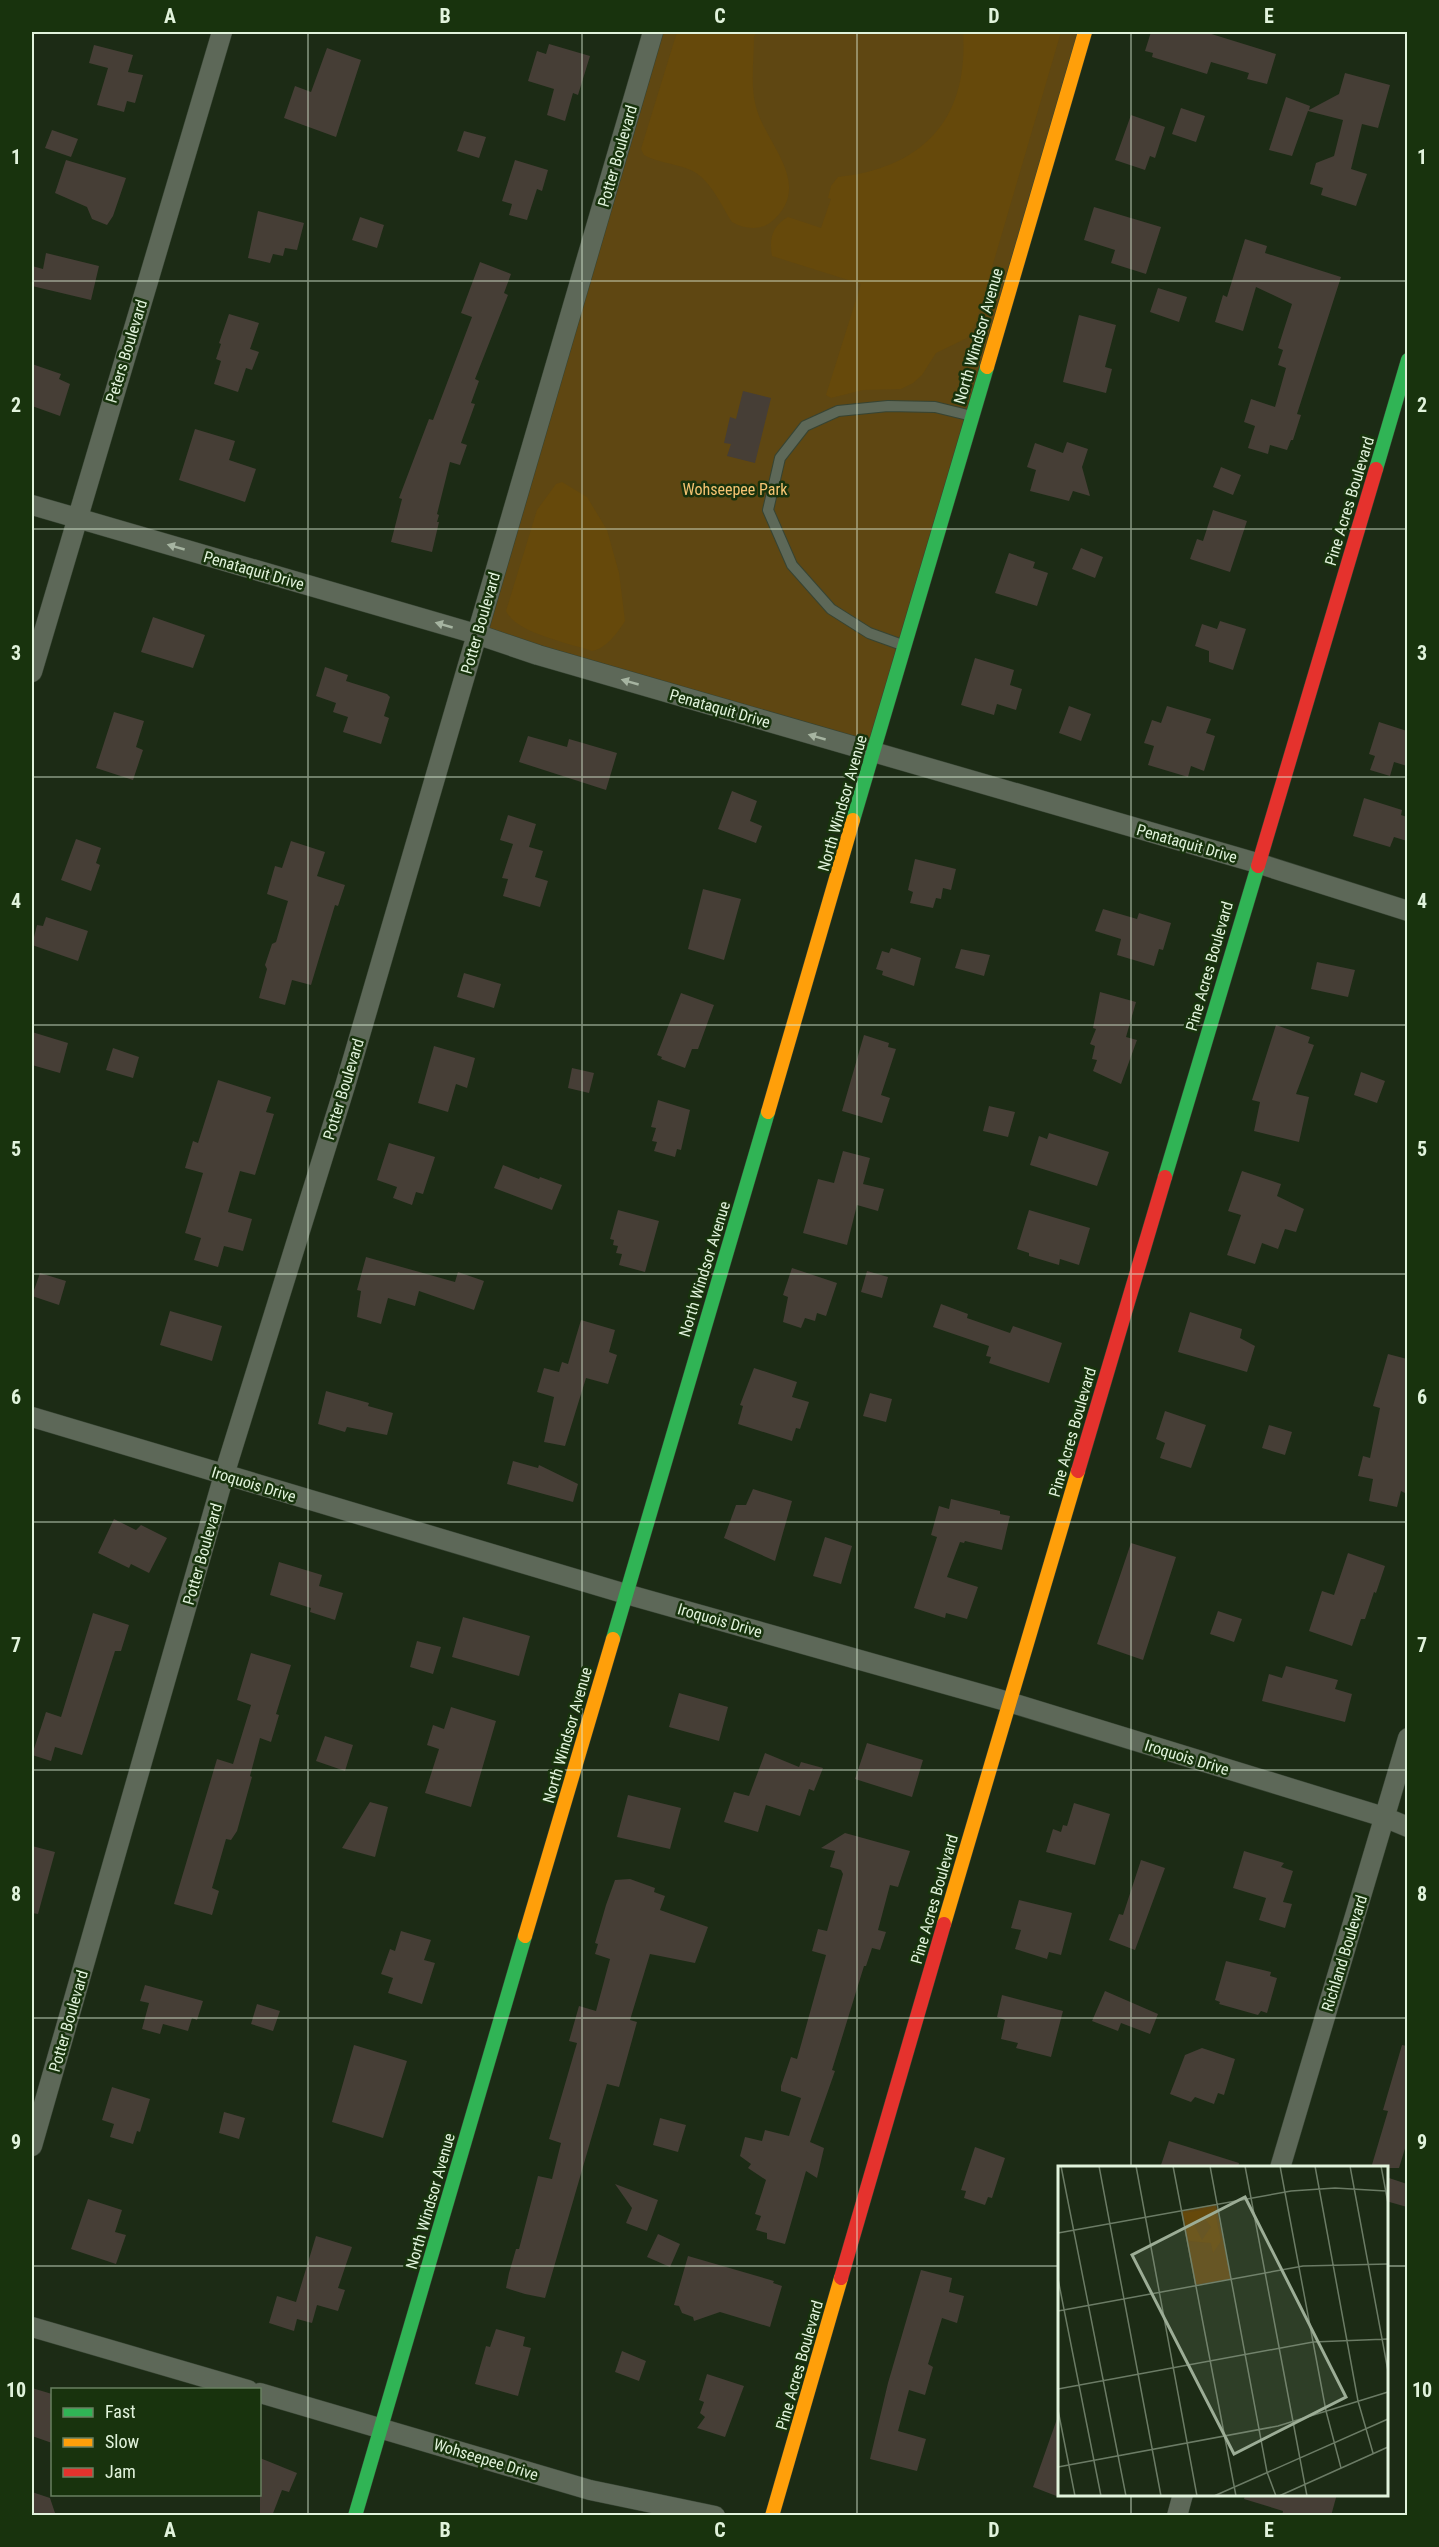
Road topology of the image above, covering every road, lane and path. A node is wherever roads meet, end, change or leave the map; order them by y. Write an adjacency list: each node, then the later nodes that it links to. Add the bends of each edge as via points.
1 (222, 32): 7 (street, Peters Boulevard)
2 (653, 32): 8 (street, Potter Boulevard)
3 (1085, 32): 5 (street, North Windsor Avenue)
4 (1407, 360): 12 (street, Pine Acres Boulevard)
5 (972, 416): 9 (street, North Windsor Avenue); 9 (lane, via 935,407 838,411 806,426 780,458 768,510 792,565 831,609 869,633)
6 (32, 505): 7 (street, Penataquit Drive)
7 (75, 518): 8 (street, Penataquit Drive, one-way to 7); 10 (street, Peters Boulevard)
8 (476, 634): 11 (street, Penataquit Drive, one-way to 8); 15 (street, Potter Boulevard, via 345,1086)
9 (905, 646): 11 (street, North Windsor Avenue)
10 (32, 672)
11 (874, 753): 12 (street, Penataquit Drive); 16 (street, North Windsor Avenue)
12 (1257, 862): 13 (street, Penataquit Drive); 17 (street, Pine Acres Boulevard)
13 (1407, 911)
14 (32, 1417): 15 (street, Iroquois Drive)
15 (225, 1475): 16 (street, Iroquois Drive); 21 (street, Potter Boulevard)
16 (626, 1594): 17 (street, Iroquois Drive); 26 (street, North Windsor Avenue)
17 (1009, 1702): 19 (street, Iroquois Drive); 30 (street, Pine Acres Boulevard)
18 (1407, 1738): 19 (street, Richland Boulevard)
19 (1384, 1817): 20 (street, Iroquois Drive); 22 (street, Richland Boulevard)
20 (1407, 1827)
21 (32, 2146)
22 (1281, 2166)
23 (32, 2327): 24 (street)
24 (241, 2388)
25 (261, 2393): 26 (street, Wohseepee Drive)
26 (380, 2428): 28 (street, North Windsor Avenue); 29 (street, Wohseepee Drive, via 590,2490)
27 (1182, 2496): 31 (street)
28 (355, 2516)
29 (715, 2516)
30 (772, 2516)
31 (1177, 2516)

